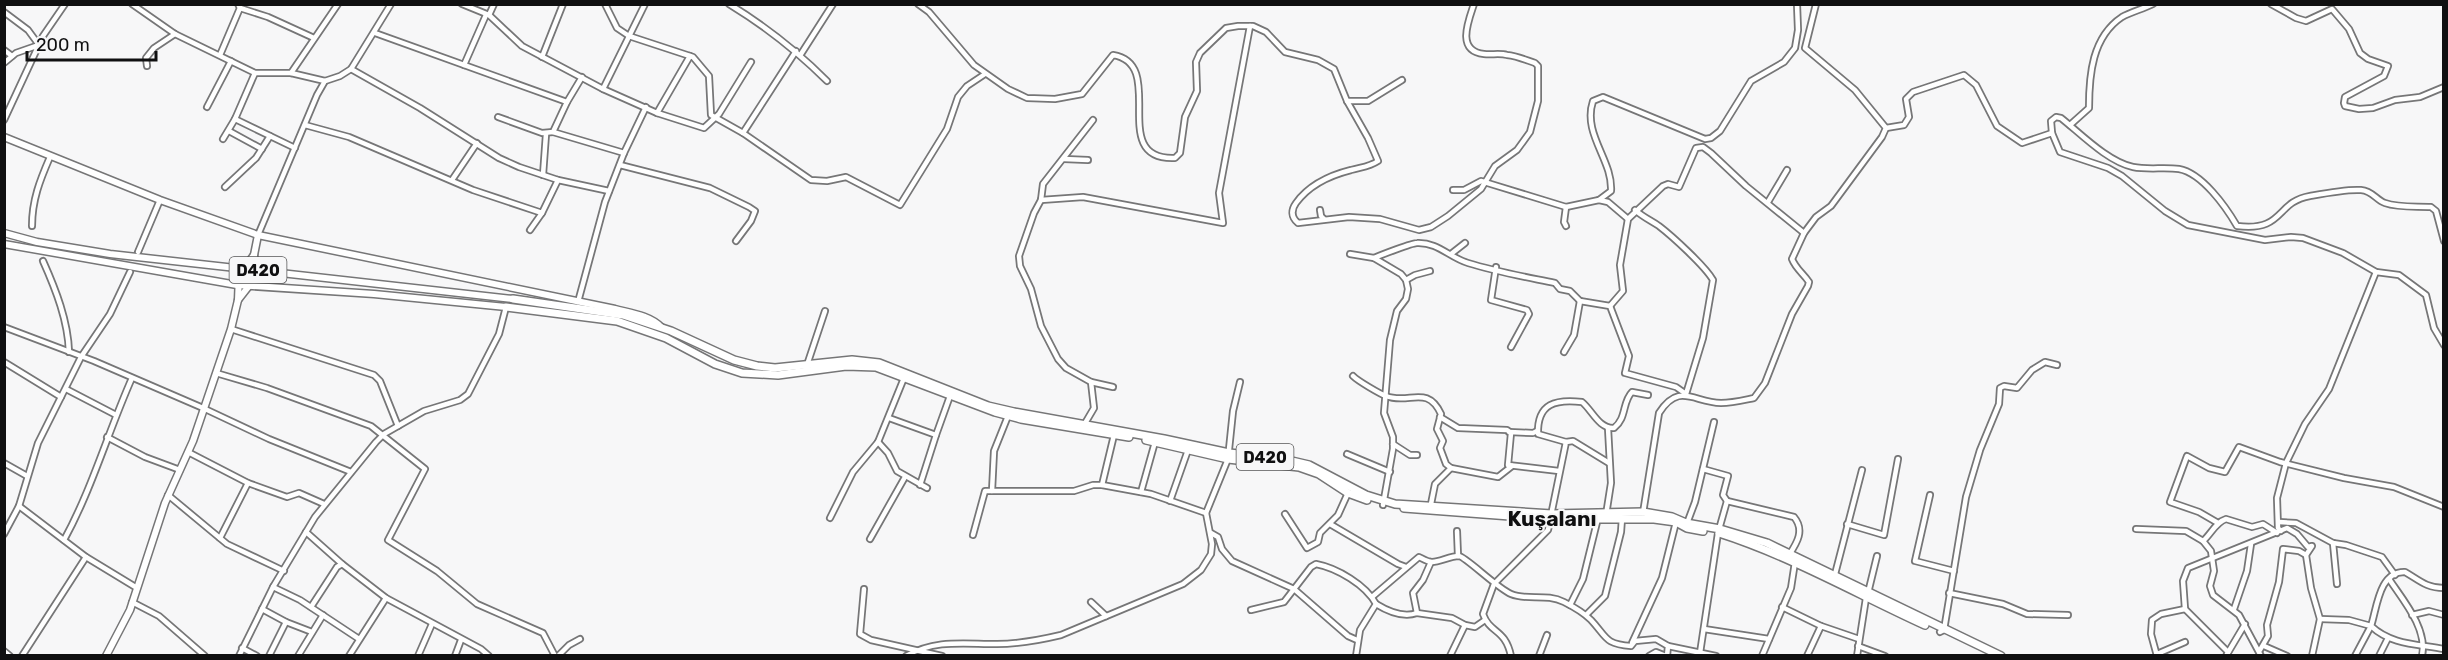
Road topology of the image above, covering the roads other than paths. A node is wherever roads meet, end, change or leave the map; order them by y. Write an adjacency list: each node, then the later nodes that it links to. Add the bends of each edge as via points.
1 (65, 4): 27 (street)
2 (132, 4): 24 (street)
3 (338, 4): 26 (street)
4 (391, 4): 23 (street)
5 (462, 4): 21 (street)
6 (494, 4): 21 (street)
7 (563, 4): 33 (street)
8 (605, 4): 25 (street, via 617,28)
9 (645, 4): 25 (street)
10 (729, 4): 29 (street)
11 (833, 4): 29 (street)
12 (918, 4): 42 (street)
13 (1474, 4): 82 (street, via 1465,36 1470,49 1481,54 1507,55 1535,63 1539,68 1538,101 1530,132 1516,150 1495,166)
14 (1797, 4): 88 (street, via 1795,48 1784,62 1751,81 1720,131 1711,138 1603,97 1593,101 1590,121 1611,181 1611,191)
15 (1816, 4): 61 (street, via 1804,48 1854,90)
16 (2153, 4): 60 (street, via 2122,17 2102,37 2096,47 2089,108)
17 (2271, 4): 19 (street, via 2306,21)
18 (239, 6): 26 (street); 30 (street)
19 (2334, 7): 47 (street, via 2360,53 2388,69 2384,76 2345,97 2346,106 2373,108)
20 (4, 12): 27 (street, via 28,30)
21 (487, 15): 33 (street, via 522,46); 37 (street)
22 (1250, 26): 42 (street, via 1226,28 1200,53 1196,62 1197,91 1185,117 1180,153 1175,158 1164,159 1143,143 1139,126 1140,84 1137,73 1120,56 1113,55 1082,94 1068,98 1027,98); 49 (street, via 1266,32 1285,52 1318,60 1334,69); 87 (street, via 1219,193 1222,223 1083,197)
23 (375, 33): 37 (street); 39 (street)
24 (175, 34): 30 (street); 38 (street, via 154,48 146,58)
25 (629, 36): 32 (street); 48 (street)
26 (314, 38): 40 (street)
27 (39, 45): 31 (street); 57 (street)
28 (4, 50): 31 (street)
29 (799, 53): 46 (street); 64 (street)
30 (220, 55): 34 (street)
31 (12, 56): 36 (street)
32 (690, 56): 53 (street); 55 (street, via 709,76 711,115)
33 (542, 57): 43 (street)
34 (231, 61): 41 (street); 51 (street)
35 (752, 62): 55 (street)
36 (4, 63)
37 (464, 64): 50 (street)
38 (147, 66)
39 (351, 69): 45 (street); 70 (street)
40 (291, 73): 41 (street); 45 (street)
41 (255, 74): 56 (street)
42 (985, 74): 64 (street, via 958,97 947,129 900,205 846,177 811,180)
43 (582, 77): 48 (street); 50 (street)
44 (1402, 80): 49 (street, via 1368,101)
45 (325, 81): 59 (street)
46 (827, 81)
47 (2444, 87)
48 (603, 88): 52 (street)
49 (1347, 101): 94 (street, via 1377,161 1371,166 1335,174 1310,188 1294,206 1292,214 1298,223)
50 (567, 102): 63 (street)
51 (207, 107)
52 (646, 107): 53 (street); 73 (street)
53 (657, 113): 55 (street, via 704,128)
54 (498, 117): 66 (street)
55 (716, 118): 64 (street)
56 (235, 119): 62 (street); 67 (street)
57 (4, 120)
58 (1093, 120): 75 (street)
59 (305, 125): 71 (street); 80 (street, via 367,144)
60 (2070, 125): 65 (street, via 2056,117 2051,121); 104 (street, via 2099,150 2133,167 2191,172 2220,199 2237,226 2255,228 2271,224 2295,200 2361,190 2372,192 2382,202 2432,207)
61 (1886, 128): 65 (street, via 1904,124 1909,117 1906,99 1913,92 1964,75 1976,86 1997,126 2022,143); 101 (street, via 1830,206)
62 (229, 131): 69 (street); 72 (street)
63 (553, 132): 66 (street); 73 (street)
64 (743, 133)
65 (2052, 133): 119 (street, via 2060,152 2108,168 2188,225 2265,240 2302,238 2336,250)
66 (546, 134): 79 (street)
67 (270, 136): 71 (street); 72 (street)
68 (4, 137): 74 (main road)
69 (223, 139)
70 (477, 143): 79 (street, via 500,158); 80 (street)
71 (295, 148): 102 (street)
72 (262, 149): 83 (street)
73 (624, 153): 77 (street)
74 (50, 157): 86 (main road); 96 (street, via 33,203)
75 (1064, 159): 76 (street); 87 (street, via 1043,184)
76 (1088, 160)
77 (620, 165): 85 (street); 103 (street, via 716,190 749,207 755,211)
78 (1787, 170): 89 (street)
79 (543, 175): 81 (street)
80 (452, 180): 93 (street)
81 (558, 180): 85 (street); 93 (street)
82 (1486, 183): 84 (street); 90 (street); 99 (street, via 1448,216)
83 (225, 187)
84 (1453, 190)
85 (609, 191): 126 (street)
86 (160, 200): 102 (main road); 108 (street)
87 (1041, 200): 145 (street, via 1020,249 1020,266 1041,326 1058,359)
88 (1599, 200): 90 (street); 95 (street, via 1608,202)
89 (1768, 202): 92 (street, via 1699,147 1690,156 1679,187 1663,186); 101 (street)
90 (1566, 207): 97 (street)
91 (1320, 210): 94 (street)
92 (1635, 210): 95 (street); 149 (street, via 1707,269 1713,280)
93 (542, 213): 98 (street)
94 (1324, 219): 99 (street, via 1380,219)
95 (1628, 219): 127 (street, via 1620,265 1623,291)
96 (32, 226)
97 (1566, 226)
98 (530, 230)
99 (1419, 230): 105 (street)
100 (4, 233): 114 (main road, D420, via 110,254)
101 (1804, 233): 149 (street, via 1792,259 1808,286 1792,314 1765,383 1754,398 1722,403)
102 (258, 235): 111 (main road); 126 (main road)
103 (736, 241)
104 (2444, 241)
105 (1415, 242): 110 (street); 112 (street)
106 (1465, 243): 110 (street)
107 (4, 244): 121 (main road)
108 (138, 252)
109 (1350, 254): 112 (street)
110 (1451, 254): 116 (street)
111 (254, 255): 114 (main road); 115 (main road)
112 (1374, 258): 120 (street)
113 (43, 261): 135 (street, via 64,320)
114 (245, 268): 115 (main road, D420); 121 (main road)
115 (256, 269): 122 (main road); 123 (main road, D420)
116 (1496, 270): 125 (street, via 1555,284); 134 (street, via 1491,300 1521,307 1529,314)
117 (1430, 271): 120 (street)
118 (130, 272): 137 (street, via 110,314)
119 (2376, 272): 133 (street, via 2399,275 2426,295 2434,328); 182 (street, via 2329,389 2305,424)
120 (1406, 280): 152 (street, via 1406,299 1397,311 1390,340)
121 (237, 285): 122 (main road); 124 (main road)
122 (250, 286): 124 (main road); 128 (main road)
123 (513, 299): 131 (highway, D420, via 603,311)
124 (238, 300): 132 (main road)
125 (1580, 301): 127 (street); 136 (street, via 1574,335)
126 (578, 302): 131 (main road, via 640,315)
127 (1610, 306): 149 (street, via 1629,356 1625,373 1676,387)
128 (506, 307): 144 (highway, D420, via 617,321 666,338 715,364 742,373 778,375 862,365); 163 (street, via 499,334 468,394)
129 (825, 311): 140 (street)
130 (4, 327): 135 (street)
131 (662, 327): 140 (highway, D420, via 745,364 775,368)
132 (231, 329): 141 (main road); 163 (street, via 374,375)
133 (2444, 345)
134 (1510, 347)
135 (69, 352): 137 (street)
136 (1564, 352)
137 (81, 357): 143 (street); 148 (street)
138 (4, 362): 153 (street)
139 (2057, 365): 248 (street, via 2045,362 2032,370 2018,388 2000,388 1999,404 1966,497)
140 (807, 366): 162 (highway, D420, via 852,360 879,363 988,406)
141 (216, 373): 154 (main road); 167 (street, via 286,395)
142 (1353, 376): 152 (street)
143 (132, 378): 154 (street); 156 (street)
144 (904, 378): 151 (highway, D420); 160 (street)
145 (1091, 382): 147 (street); 162 (street, via 1094,408)
146 (1240, 382): 155 (street)
147 (1113, 387)
148 (66, 389): 153 (street); 156 (street)
149 (1686, 394): 212 (street, via 1667,401 1659,413)
150 (1648, 395): 164 (street, via 1632,392 1620,423)
151 (950, 396): 158 (highway, D420); 168 (street)
152 (1386, 396): 159 (street, via 1432,399); 174 (street, via 1384,413)
153 (61, 397): 192 (street)
154 (203, 408): 176 (main road); 190 (street)
155 (1233, 411): 157 (street); 179 (street)
156 (116, 414): 170 (street)
157 (1227, 415)
158 (1008, 416): 169 (highway, D420); 198 (street, via 994,451)
159 (1440, 417): 166 (street, via 1458,428); 185 (street, via 1440,448)
160 (889, 418): 168 (street); 171 (street)
161 (1714, 422): 186 (street)
162 (1084, 425): 179 (highway, D420, via 1164,439)
163 (398, 426): 167 (street)
164 (1608, 428): 165 (street, via 1587,406 1575,401 1547,405); 181 (street)
165 (1537, 431): 166 (street); 173 (street)
166 (1509, 432): 184 (street, via 1508,465)
167 (384, 434): 190 (street); 324 (street, via 425,469 388,540 477,604 543,633)
168 (936, 435): 195 (street)
169 (1114, 435): 172 (highway, D420); 196 (street)
170 (108, 437): 187 (street); 233 (street)
171 (878, 442): 193 (street); 215 (street, via 854,472)
172 (1155, 442): 175 (highway, D420); 199 (street)
173 (1566, 442): 181 (street, via 1573,441); 189 (street)
174 (1393, 444): 178 (street); 191 (street)
175 (1188, 450): 179 (highway, D420); 203 (street)
176 (188, 452): 187 (main road); 194 (street)
177 (1347, 454): 191 (street)
178 (1417, 455)
179 (1229, 456): 200 (highway, D420, via 1299,467 1319,474); 205 (highway, D420, via 1279,458 1310,465); 210 (street)
180 (1898, 459): 221 (street, via 1884,535)
181 (1609, 463): 214 (street, via 1611,483)
182 (2286, 463): 208 (street, via 2394,487); 218 (street, via 2276,508); 219 (street, via 2239,447 2225,472 2187,456 2170,502)
183 (4, 464): 192 (street)
184 (1512, 466): 185 (street, via 1498,477); 189 (street)
185 (1451, 468): 209 (street, via 1435,484)
186 (1703, 469): 204 (street, via 1728,476 1723,495); 222 (street)
187 (180, 470): 201 (main road)
188 (1862, 470): 221 (street)
189 (1559, 471): 213 (street)
190 (351, 472): 206 (street)
191 (1390, 472): 205 (street)
192 (27, 476): 207 (street)
193 (905, 477): 195 (street); 232 (street)
194 (248, 483): 206 (street, via 288,497 299,493); 231 (street)
195 (920, 485): 197 (street)
196 (1101, 485): 198 (street, via 1074,491); 199 (street)
197 (927, 488)
198 (992, 490): 230 (street, via 985,491)
199 (1141, 492): 203 (street)
200 (1348, 493): 205 (highway, D420); 220 (street)
201 (168, 495): 231 (street); 255 (main road)
202 (1930, 495): 248 (street, via 1915,561)
203 (1170, 501): 210 (street)
204 (1726, 501): 225 (street); 239 (street, via 1794,517 1800,537)
205 (1384, 503): 209 (highway, D420)
206 (324, 504): 226 (street)
207 (19, 506): 229 (street); 233 (street)
208 (2444, 507)
209 (1430, 508): 213 (highway, D420)
210 (1206, 513): 228 (street)
211 (1285, 514): 220 (street, via 1307,548 1318,542 1320,533)
212 (1642, 515): 214 (highway, D420); 216 (highway, D420); 217 (highway, D420); 222 (highway, D420, via 1672,517)
213 (1552, 517): 214 (highway, D420); 252 (street, via 1548,530)
214 (1603, 517): 216 (highway, D420); 266 (street, via 1583,579)
215 (830, 518)
216 (1622, 518): 275 (street, via 1605,596)
217 (1676, 522): 222 (highway, D420); 301 (street, via 1662,578)
218 (2279, 522): 227 (street); 235 (street, via 2296,523)
219 (2218, 523): 227 (street, via 2230,519 2252,527 2263,524); 234 (street)
220 (1330, 524): 246 (street)
221 (1847, 524): 250 (street)
222 (1686, 526): 225 (highway, D420)
223 (2136, 529): 234 (street, via 2186,531)
224 (1457, 531): 238 (street)
225 (1719, 531): 239 (highway, D420); 288 (street)
226 (306, 532): 245 (street); 247 (street)
227 (2279, 532): 236 (street); 237 (street, via 2287,528 2308,547 2312,546)
228 (1211, 533): 258 (street, via 1218,537 1232,561); 279 (street, via 1211,554 1193,578)
229 (4, 534)
230 (973, 535)
231 (220, 538): 247 (street)
232 (870, 539)
233 (64, 540): 241 (street)
234 (2204, 541): 242 (street)
235 (2333, 543): 249 (street, via 2382,557); 253 (street)
236 (2251, 544): 242 (street); 271 (street)
237 (2306, 555): 280 (street); 306 (street, via 2283,549)
238 (1458, 556): 243 (street); 252 (street)
239 (1788, 556): 244 (highway, D420); 250 (highway, D420)
240 (1877, 556): 260 (street)
241 (86, 557): 255 (street); 314 (street)
242 (2212, 560): 270 (street, via 2188,568 2183,581); 271 (street, via 2211,591)
243 (1431, 562): 246 (street, via 1419,557); 273 (street, via 1413,593)
244 (1795, 562): 250 (highway, D420); 268 (street, via 1791,588)
245 (342, 564): 262 (street); 267 (street)
246 (1406, 567): 261 (street)
247 (284, 571): 254 (street)
248 (1954, 571): 259 (street)
249 (2395, 575): 251 (street); 256 (street, via 2405,572 2429,587)
250 (1834, 578): 260 (highway, D420)
251 (2389, 579): 277 (street, via 2406,600); 287 (street, via 2383,585)
252 (1494, 584): 266 (street, via 1510,594 1552,597); 281 (street, via 1484,607)
253 (2337, 584)
254 (273, 587): 267 (street); 269 (street)
255 (137, 588): 263 (main road)
256 (2444, 588)
257 (864, 589): 308 (street, via 860,634)
258 (1294, 589): 261 (street, via 1316,564 1351,580); 272 (street, via 1284,602); 298 (street)
259 (1950, 593): 276 (street, via 2003,604 2027,614); 289 (street)
260 (1867, 595): 289 (highway, D420); 296 (street)
261 (1372, 597): 265 (street)
262 (386, 598): 283 (street); 293 (street)
263 (132, 602): 315 (main road); 316 (street, via 159,616)
264 (1091, 602): 279 (street)
265 (1376, 604): 273 (street, via 1386,611 1408,616); 298 (street)
266 (1570, 605): 275 (street)
267 (311, 607): 274 (street)
268 (1782, 607): 286 (street); 295 (street)
269 (262, 609): 282 (street); 304 (street)
270 (2184, 609): 310 (street); 312 (street, via 2152,620)
271 (2234, 609): 284 (street)
272 (1251, 610)
273 (1417, 613): 285 (street, via 1452,618)
274 (323, 615): 290 (street); 293 (street)
275 (1586, 615): 301 (street, via 1603,638)
276 (2068, 615)
277 (2412, 615): 278 (street, via 2429,611); 300 (street)
278 (2444, 615)
279 (1107, 616): 308 (street, via 1044,639 1000,644 934,643)
280 (2320, 619): 287 (street); 341 (street)
281 (1485, 620): 285 (street, via 1475,627); 329 (street, via 1507,640)
282 (286, 622): 290 (street); 319 (street)
283 (432, 624): 297 (street); 321 (street)
284 (2245, 624): 306 (street); 310 (street)
285 (1465, 625): 328 (street)
286 (1821, 626): 296 (street); 335 (street)
287 (2372, 626): 292 (street); 342 (street)
288 (1704, 629): 295 (street); 309 (street)
289 (1942, 631): 338 (highway, D420); 339 (highway, D420)
290 (312, 632): 320 (street)
291 (1547, 635): 330 (street)
292 (2388, 638): 300 (street); 343 (street)
293 (359, 639): 311 (street)
294 (580, 639): 324 (street)
295 (1769, 639): 334 (street)
296 (1859, 639): 303 (street)
297 (461, 640): 322 (street); 323 (street)
298 (1357, 640): 327 (street)
299 (2185, 642): 312 (street)
300 (2425, 645): 305 (street); 344 (street)
301 (1631, 646): 302 (street, via 1635,641 1656,639)
302 (1668, 646): 309 (street); 332 (street)
303 (1858, 646): 336 (street); 337 (street)
304 (242, 648): 317 (street); 318 (street)
305 (2444, 649)
306 (2262, 650): 340 (street)
307 (4, 651): 313 (street)
308 (916, 653): 325 (street); 326 (street)
309 (1700, 653): 333 (street)
310 (2227, 654)
311 (351, 655)
312 (2157, 655)
313 (10, 656)
314 (22, 656)
315 (106, 656)
316 (205, 656)
317 (239, 656)
318 (257, 656)
319 (269, 656)
320 (298, 656)
321 (418, 656)
322 (455, 656)
323 (489, 656)
324 (557, 656)
325 (906, 656)
326 (942, 656)
327 (1356, 656)
328 (1450, 656)
329 (1511, 656)
330 (1539, 656)
331 (1649, 656): 332 (street, via 1656,652)
332 (1666, 656)
333 (1716, 656)
334 (1762, 656)
335 (1808, 656)
336 (1857, 656)
337 (1885, 656)
338 (1990, 656)
339 (2001, 656)
340 (2287, 656)
341 (2312, 656)
342 (2355, 656)
343 (2379, 656)
344 (2422, 656)

